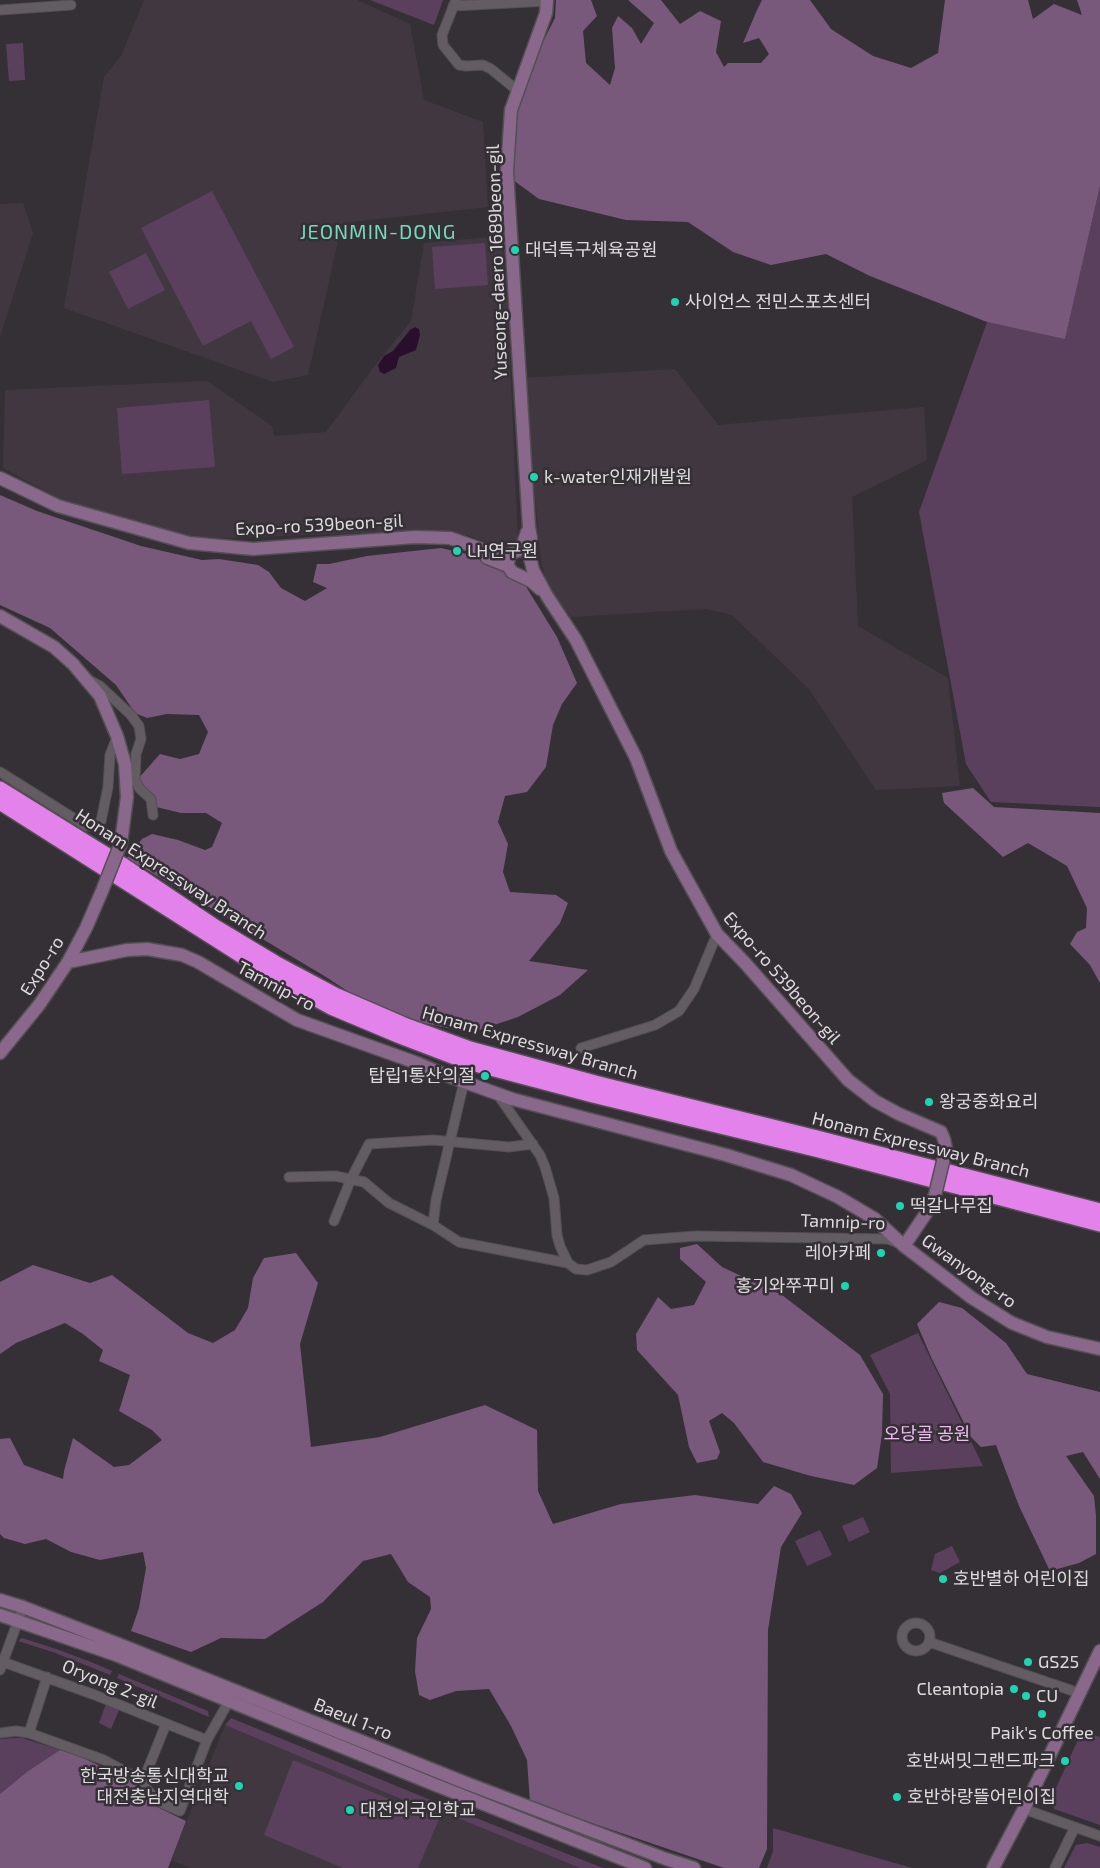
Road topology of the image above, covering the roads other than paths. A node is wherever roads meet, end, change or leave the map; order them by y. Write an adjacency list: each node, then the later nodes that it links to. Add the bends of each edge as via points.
1 (547, 1): 2 (street, Yuseong-daero 1689beon-gil); 5 (main road, Yuseong-daero 1689beon-gil, via 546,13)
2 (455, 3): 5 (street, via 442,35 443,45 459,65 483,65)
3 (71, 5): 4 (street)
4 (0, 10)
5 (518, 91): 7 (main road, Yuseong-daero 1689beon-gil, via 511,110 507,171 531,538)
6 (0, 478): 7 (main road, Expo-ro 539beon-gil, via 58,506 189,543 253,549 415,537 450,538)
7 (519, 558): 8 (main road); 8 (main road, via 528,572 520,574)
8 (547, 596): 16 (main road, Expo-ro 539beon-gil, via 576,640 636,758 672,851)
9 (0, 616): 10 (main road, via 54,647)
10 (87, 679): 11 (main road, via 100,696); 15 (street, via 100,686 139,726 141,739 136,754 135,780 151,799)
11 (117, 736): 12 (street, via 110,755 101,821 94,826 79,822); 17 (main road, Expo-ro, bridge, via 127,781 121,843)
12 (0, 772)
13 (0, 789): 26 (highway, Honam Expressway Branch, via 275,963 337,996 404,1025 470,1049 595,1083)
14 (0, 802): 28 (highway, Honam Expressway Branch, via 269,973 331,1007 400,1036 478,1064)
15 (153, 815)
16 (717, 934): 18 (street, via 694,988 679,1011 655,1025); 30 (main road, Expo-ro 539beon-gil, bridge, via 848,1080 875,1101 941,1132 946,1149 935,1195)
17 (68, 962): 19 (main road, Expo-ro, via 39,1005); 20 (main road, Tamnip-ro, via 127,950 147,949 182,955 297,1020)
18 (582, 1048)
19 (0, 1053)
20 (464, 1082): 21 (main road, Tamnip-ro); 22 (street)
21 (498, 1094): 23 (street); 30 (main road, Tamnip-ro, via 791,1175 875,1219)
22 (449, 1142): 23 (street, via 509,1147); 25 (street, via 368,1144); 29 (street)
23 (533, 1144): 31 (street, via 545,1166 554,1198 557,1235)
24 (289, 1177): 25 (street)
25 (351, 1178): 27 (street); 29 (street, Tamnip-ro, via 364,1182 389,1203)
26 (1100, 1211)
27 (334, 1221)
28 (1100, 1224)
29 (433, 1225): 31 (street, Tamnip-ro, via 459,1242)
30 (904, 1246): 31 (street, Tamnip-ro, via 888,1238 696,1236 644,1240 611,1262 587,1270 576,1269); 32 (main road, Gwanyong-ro, via 972,1298 1012,1323 1047,1337)
31 (568, 1263)
32 (1100, 1349)
33 (0, 1600): 34 (main road, Baeul 1-ro)
34 (24, 1607): 36 (street); 52 (main road, Baeul 1-ro, via 466,1783)
35 (0, 1615): 36 (main road, Baeul 1-ro)
36 (18, 1620): 39 (street); 42 (main road, Baeul 1-ro)
37 (929, 1642): 41 (street)
38 (1100, 1651): 41 (main road)
39 (1, 1665): 40 (street, Oryong 2-gil)
40 (47, 1677): 43 (street, Oryong 2-gil); 45 (street)
41 (1079, 1693): 48 (main road)
42 (229, 1701): 46 (street); 51 (main road, Baeul 1-ro)
43 (166, 1724): 46 (street, Oryong 2-gil); 47 (street)
44 (0, 1733): 45 (street)
45 (29, 1733): 47 (street, via 104,1760)
46 (207, 1740): 47 (street, via 180,1811 157,1801)
47 (143, 1781)
48 (1024, 1809): 49 (street); 53 (main road)
49 (1074, 1827): 50 (street); 54 (street)
50 (1100, 1836)
51 (645, 1868)
52 (694, 1868)
53 (993, 1868)
54 (1055, 1868)

